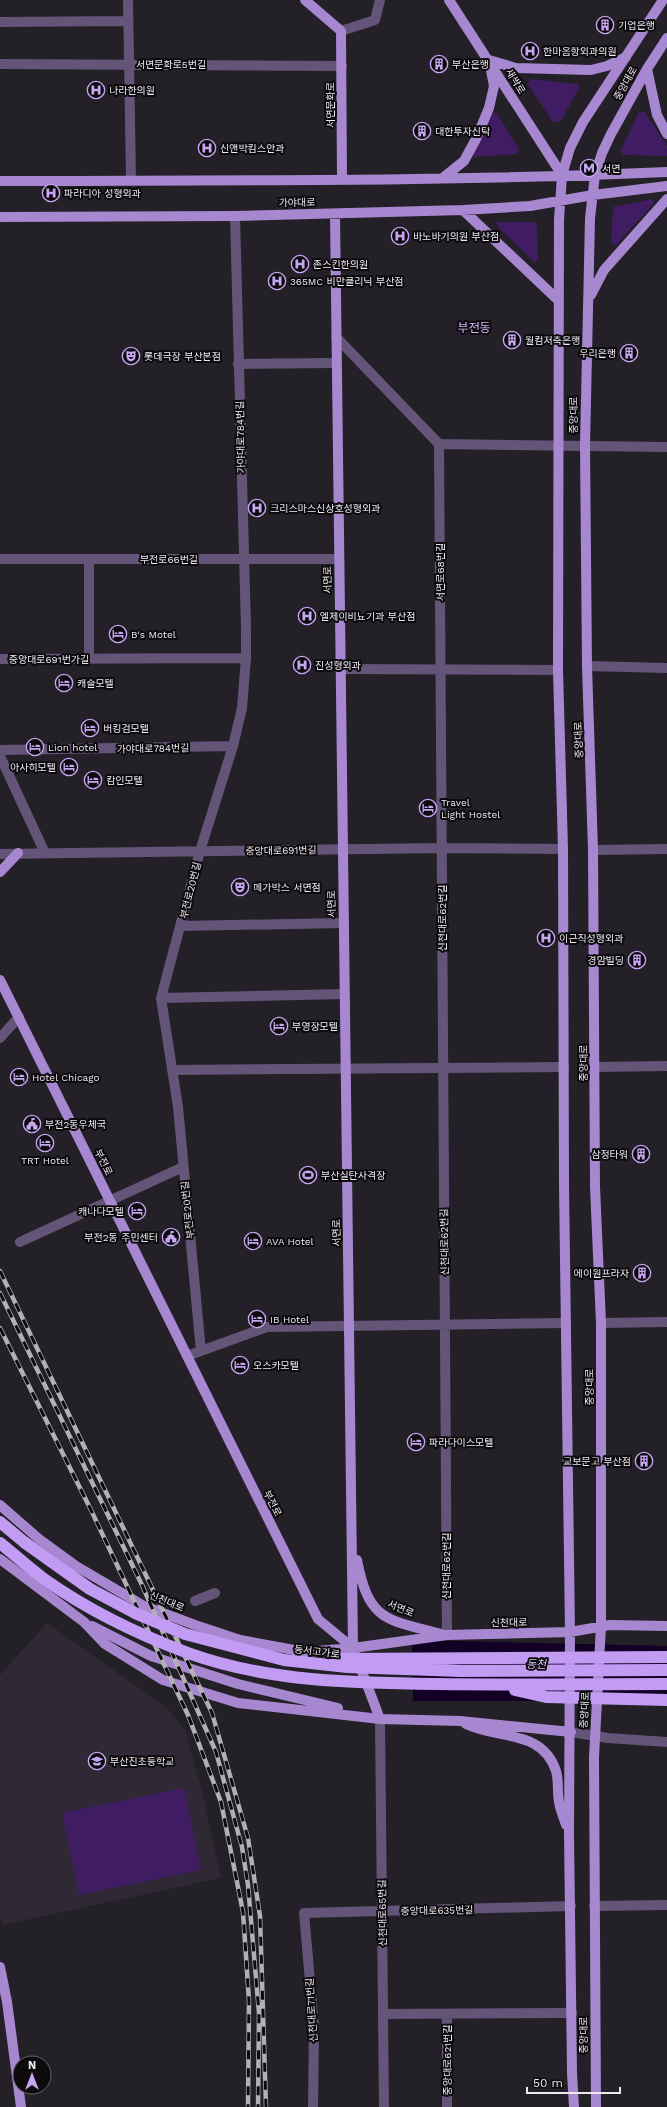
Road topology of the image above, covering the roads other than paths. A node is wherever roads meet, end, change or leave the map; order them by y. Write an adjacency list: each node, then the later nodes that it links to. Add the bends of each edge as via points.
1 (128, 0): 6 (street)
2 (305, 0): 8 (main road)
3 (380, 0): 8 (street, via 375,20)
4 (449, 0): 11 (main road, 새싹로)
5 (663, 0): 10 (main road, 중앙대로)
6 (128, 20): 7 (street); 13 (street)
7 (0, 22)
8 (341, 31): 14 (main road, 서면문화로)
9 (667, 38): 15 (main road, 중앙대로)
10 (626, 57): 11 (main road, via 591,70 516,68); 18 (main road, 중앙대로, via 583,122 570,148)
11 (489, 60): 18 (main road, 새싹로); 20 (main road, via 494,86 489,108 464,161)
12 (0, 64): 13 (street, 서면문화로5번길)
13 (129, 64): 14 (street, 서면문화로5번길); 22 (street)
14 (342, 66): 21 (main road, 서면문화로)
15 (647, 69): 16 (main road, via 657,115); 19 (main road, 중앙대로, via 611,134)
16 (667, 134)
17 (667, 172): 19 (main road)
18 (562, 175): 19 (main road); 20 (main road); 27 (main road, 중앙대로)
19 (595, 175): 25 (main road, 중앙대로)
20 (444, 178): 21 (main road)
21 (342, 179): 22 (main road)
22 (131, 180): 23 (main road)
23 (0, 181)
24 (667, 186): 25 (main road, 가야대로)
25 (593, 195): 27 (main road, 가야대로); 32 (main road, 중앙대로)
26 (667, 199): 32 (main road, via 604,270)
27 (560, 200): 28 (main road, 가야대로, via 530,206); 33 (main road, 중앙대로)
28 (463, 210): 29 (main road, 가야대로); 33 (main road)
29 (335, 214): 30 (main road, 가야대로); 34 (main road, 서면로)
30 (235, 216): 31 (main road, 가야대로); 36 (street, 가야대로784번길)
31 (0, 217)
32 (589, 299): 39 (main road, 중앙대로)
33 (558, 300): 38 (main road, 중앙대로)
34 (336, 337): 35 (main road, 서면로); 37 (street)
35 (336, 362): 36 (street); 41 (main road, 서면로)
36 (238, 364): 44 (street, 가야대로784번길)
37 (439, 444): 38 (street); 51 (street, 서면로68번길)
38 (558, 446): 39 (street); 52 (main road, 중앙대로)
39 (585, 446): 40 (street); 48 (main road, 중앙대로)
40 (667, 447)
41 (339, 558): 44 (street, 부전로66번길); 50 (main road, 서면로)
42 (0, 559): 43 (street, 부전로66번길)
43 (89, 559): 44 (street, 부전로66번길); 47 (street)
44 (243, 559): 45 (street, 가야대로784번길)
45 (246, 658): 47 (street); 53 (street, 가야대로784번길, via 242,708)
46 (0, 659): 47 (street, 중앙대로691번가길)
47 (94, 659)
48 (587, 666): 49 (street); 60 (main road, 중앙대로)
49 (667, 668)
50 (340, 669): 51 (street); 57 (main road, 서면로)
51 (440, 669): 52 (street); 56 (street, 서면로68번길)
52 (558, 670): 58 (main road, 중앙대로)
53 (233, 746): 54 (street, 가야대로784번길); 61 (street, 가야대로784번길)
54 (0, 750)
55 (0, 756): 63 (street)
56 (442, 848): 57 (street, 중앙대로691번길); 58 (street, 중앙대로691번길); 75 (street, 신천대로62번길)
57 (342, 849): 61 (street, 중앙대로691번길); 66 (main road, 서면로)
58 (563, 849): 76 (main road, 중앙대로)
59 (667, 849): 60 (street)
60 (593, 850): 77 (main road, 중앙대로)
61 (200, 851): 63 (street, 중앙대로691번길); 67 (street, 부전로20번길)
62 (18, 853): 63 (street, 중앙대로691번길); 64 (street, 중앙대로691번길); 65 (main road)
63 (45, 853)
64 (0, 854)
65 (0, 872)
66 (343, 923): 67 (street); 69 (main road, 서면로)
67 (181, 926): 70 (street, 부전로20번길)
68 (0, 980): 71 (main road, 부전로)
69 (344, 994): 70 (street); 74 (main road, 서면로)
70 (161, 998): 78 (street, 부전로20번길)
71 (19, 1017): 72 (street); 80 (main road, 부전로)
72 (0, 1038)
73 (667, 1066): 77 (street)
74 (345, 1067): 75 (street, 중앙대로); 78 (street); 86 (main road, 서면로)
75 (442, 1067): 76 (street, 중앙대로); 85 (street, 신천대로62번길)
76 (564, 1067): 83 (main road, 중앙대로)
77 (595, 1067): 84 (main road, 중앙대로, via 595,1187)
78 (172, 1070): 79 (street, 부전로20번길)
79 (183, 1167): 80 (street); 87 (street, 부전로20번길)
80 (110, 1200): 81 (street); 88 (main road, 부전로)
81 (20, 1242)
82 (667, 1322): 84 (street)
83 (566, 1323): 85 (street); 99 (main road, 중앙대로)
84 (601, 1323): 97 (main road, 중앙대로)
85 (445, 1324): 86 (street); 100 (street, 신천대로62번길)
86 (350, 1326): 87 (street, via 267,1327); 91 (main road, 서면로)
87 (201, 1351): 88 (street)
88 (187, 1356): 101 (main road, 부전로, via 318,1619)
89 (0, 1505): 101 (main road, 신천대로, via 39,1539 76,1566 144,1606 240,1640 305,1652)
90 (0, 1522): 103 (highway, 동서고가로, bridge, via 90,1589 137,1614 185,1634)
91 (352, 1537): 100 (main road, 서면로, via 363,1588 369,1602 377,1611 404,1624); 101 (main road, 서면로)
92 (0, 1543): 106 (highway, bridge, via 44,1579 96,1612 133,1631 189,1653 227,1664 279,1675 345,1683)
93 (0, 1559): 96 (main road)
94 (215, 1593): 95 (street)
95 (195, 1601)
96 (84, 1622): 108 (main road, via 158,1658 238,1684); 108 (main road, via 105,1644 163,1680 238,1703)
97 (600, 1626): 98 (main road, 신천대로); 99 (main road, 신천대로); 111 (main road, 중앙대로, bridge)
98 (667, 1626)
99 (570, 1632): 100 (main road, 신천대로); 110 (main road, 중앙대로, bridge)
100 (447, 1635): 101 (main road, 신천대로)
101 (353, 1648): 108 (main road)
102 (667, 1657): 103 (highway, bridge)
103 (284, 1660): 104 (highway, 동서고가로, bridge, via 347,1667 460,1671)
104 (667, 1670)
105 (667, 1684): 106 (highway, bridge)
106 (494, 1685): 107 (highway, bridge, via 546,1697)
107 (667, 1700)
108 (380, 1719): 109 (main road); 117 (street, 신천대로65번길)
109 (460, 1721): 110 (main road); 113 (main road, via 479,1731 518,1738 538,1745 549,1755 556,1773 559,1802)
110 (571, 1732): 111 (street); 113 (main road, 중앙대로)
111 (594, 1736): 112 (street); 115 (main road, 중앙대로)
112 (667, 1742)
113 (569, 1833): 114 (main road, 중앙대로)
114 (571, 1906): 117 (street, 중앙대로635번길); 120 (main road, 중앙대로)
115 (594, 1906): 116 (street); 128 (main road, 중앙대로)
116 (667, 1906)
117 (382, 1911): 118 (street, 중앙대로635번길); 121 (street, 신천대로65번길)
118 (304, 1913): 124 (street, 신천대로71번길, via 314,2027)
119 (0, 1967): 123 (main road)
120 (572, 2013): 122 (street, 중앙대로); 127 (main road, 중앙대로)
121 (383, 2014): 122 (street, 중앙대로); 125 (street, 신천대로65번길)
122 (447, 2014): 126 (street, 중앙대로621번길)
123 (21, 2105)
124 (313, 2107)
125 (384, 2107)
126 (447, 2107)
127 (574, 2107)
128 (596, 2107)

